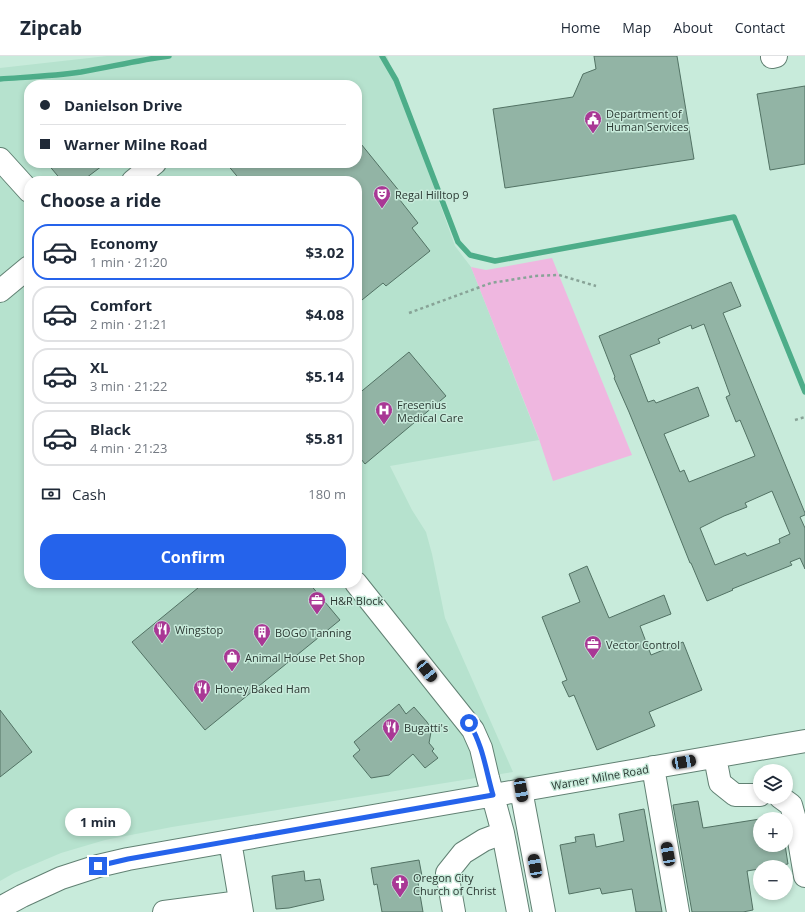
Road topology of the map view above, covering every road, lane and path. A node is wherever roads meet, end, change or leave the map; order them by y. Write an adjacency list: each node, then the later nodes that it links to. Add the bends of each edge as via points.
1 (0, 159): 4 (street)
2 (149, 168): 3 (street)
3 (139, 176)
4 (24, 185)
5 (24, 271): 7 (street)
6 (596, 286): 8 (path, via 559,275 528,277 490,283)
7 (0, 291)
8 (409, 313)
9 (805, 416): 10 (path)
10 (795, 420)
11 (360, 588): 16 (street, via 473,730 481,748)
12 (805, 741): 13 (street, Warner Milne Road)
13 (715, 757): 14 (street, Warner Milne Road); 17 (street, via 720,783 735,795)
14 (653, 767): 15 (street, Warner Milne Road); 29 (street)
15 (521, 790): 16 (street, Warner Milne Road); 28 (street)
16 (493, 795): 19 (street); 20 (street, Warner Milne Road)
17 (753, 795)
18 (790, 804): 21 (street, via 796,823)
19 (503, 833): 26 (street, via 484,840 463,853 447,873); 27 (street)
20 (230, 841): 22 (street); 23 (street, Warner Milne Road, via 98,866 61,878)
21 (805, 876)
22 (241, 907): 24 (street)
23 (0, 908)
24 (204, 909): 25 (street)
25 (164, 912)
26 (454, 912)
27 (518, 912)
28 (544, 912)
29 (678, 912)

